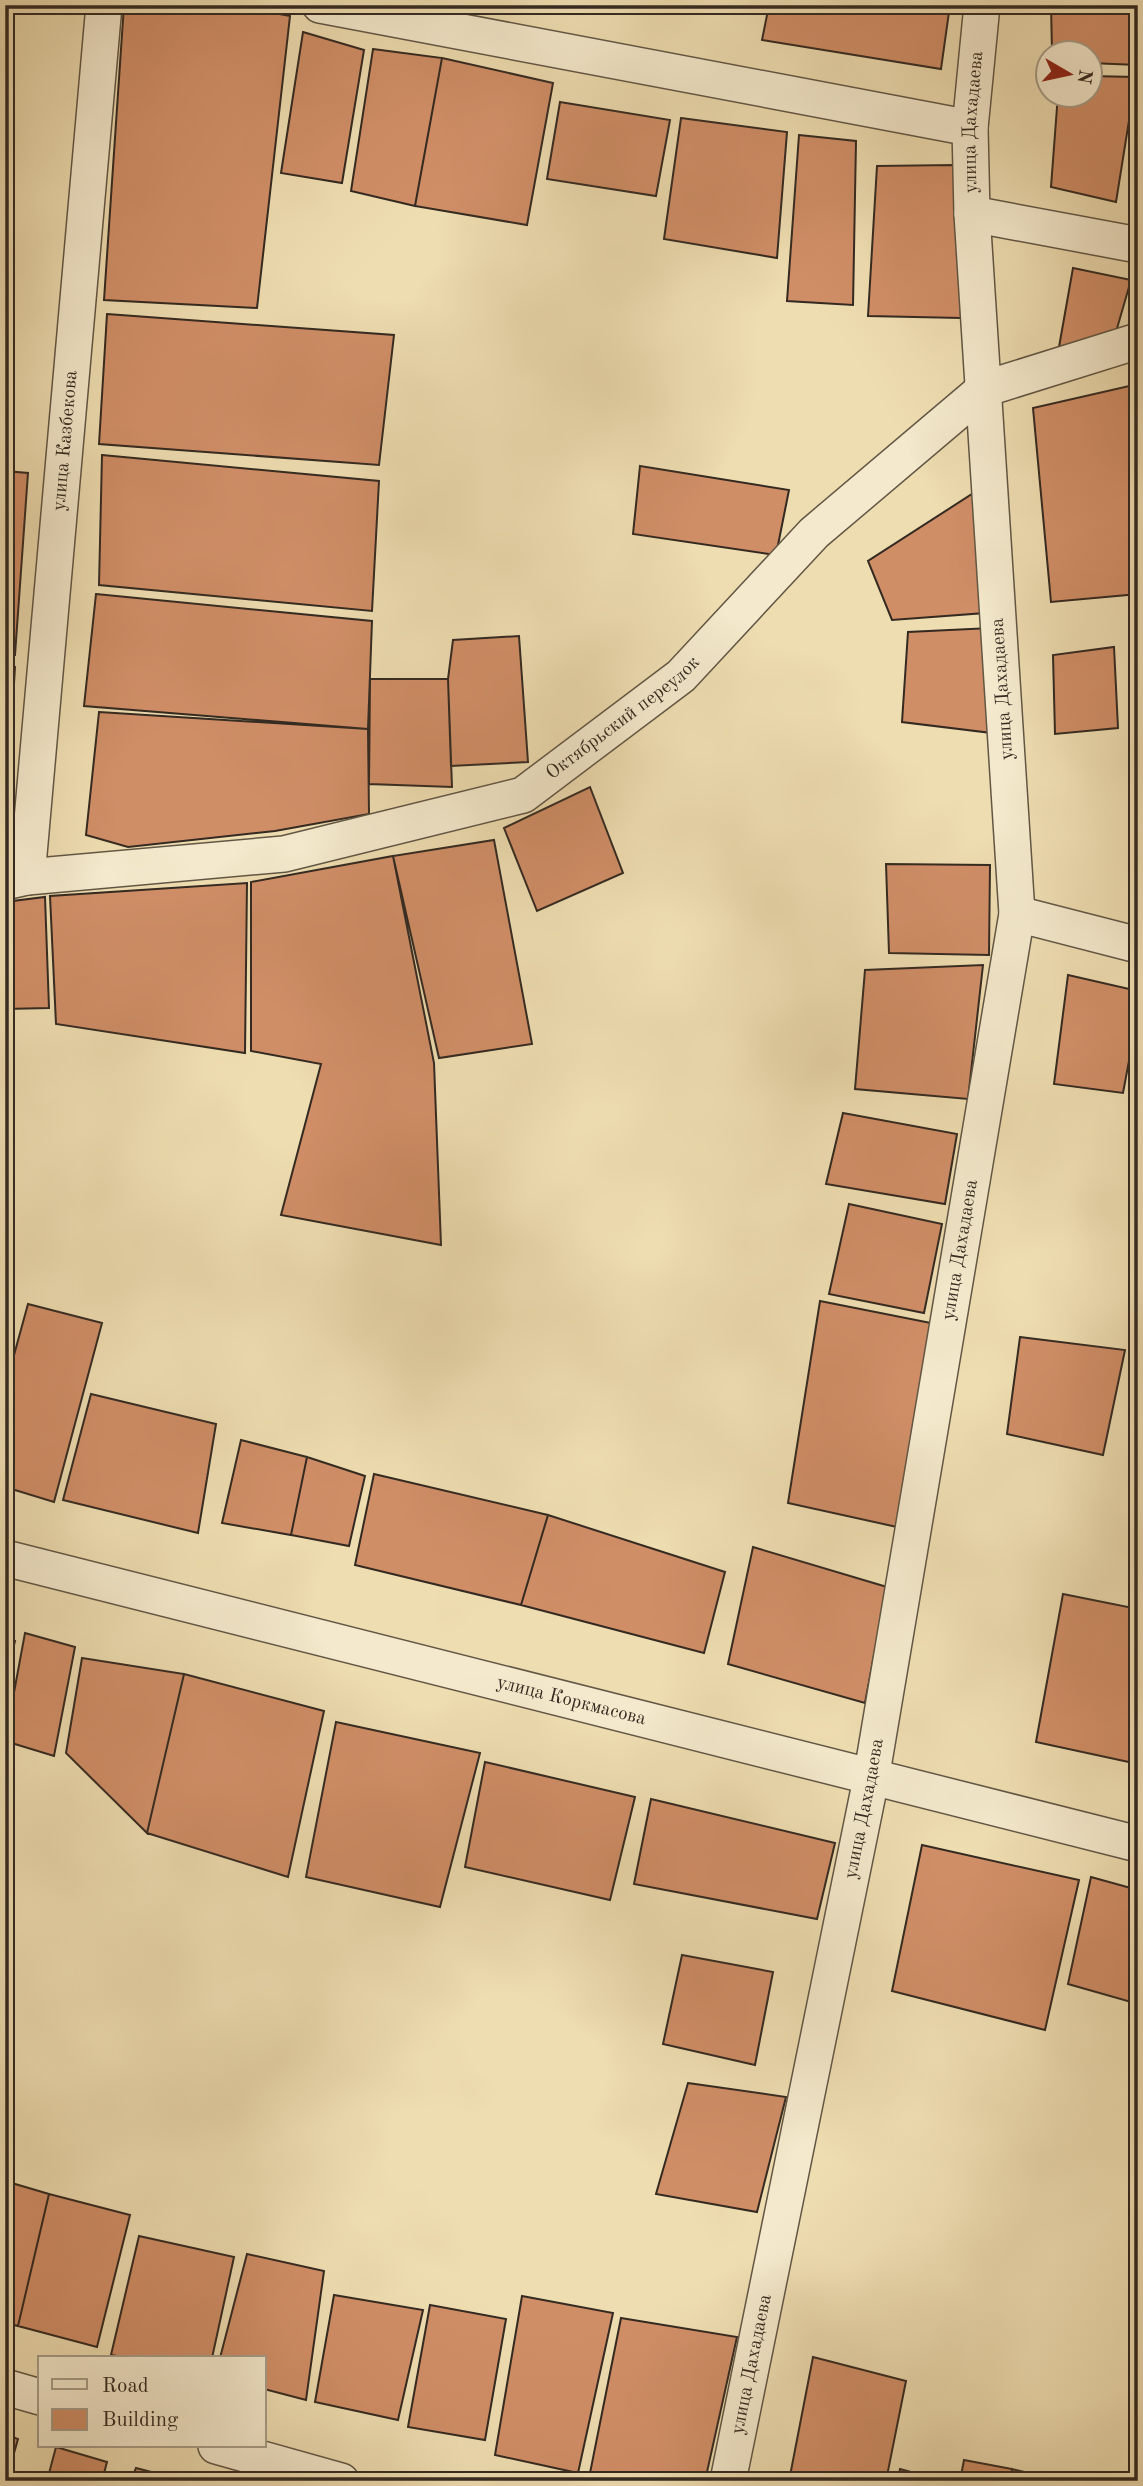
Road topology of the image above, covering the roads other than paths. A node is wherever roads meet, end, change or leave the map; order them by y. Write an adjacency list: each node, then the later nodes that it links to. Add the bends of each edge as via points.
1 (104, 5): 9 (street, улица Казбекова)
2 (320, 5): 4 (street)
3 (982, 5): 4 (street, улица Дахадаева)
4 (970, 128): 5 (street, улица Дахадаева)
5 (972, 214): 6 (street); 8 (street, улица Дахадаева)
6 (1138, 245)
7 (1138, 341): 8 (street, Октябрьский переулок)
8 (984, 389): 9 (street, Октябрьский переулок, via 814,533 681,676 523,795 284,854); 10 (street, улица Дахадаева)
9 (16, 879)
10 (1017, 914): 11 (street); 13 (street, улица Дахадаева)
11 (1138, 945)
12 (5, 1558): 13 (street, улица Коркмасова)
13 (871, 1779): 14 (street, улица Коркмасова); 19 (street, улица Дахадаева)
14 (1138, 1844)
15 (5, 2387): 16 (street)
16 (38, 2396)
17 (223, 2448): 18 (street)
18 (341, 2481)
19 (727, 2481)

